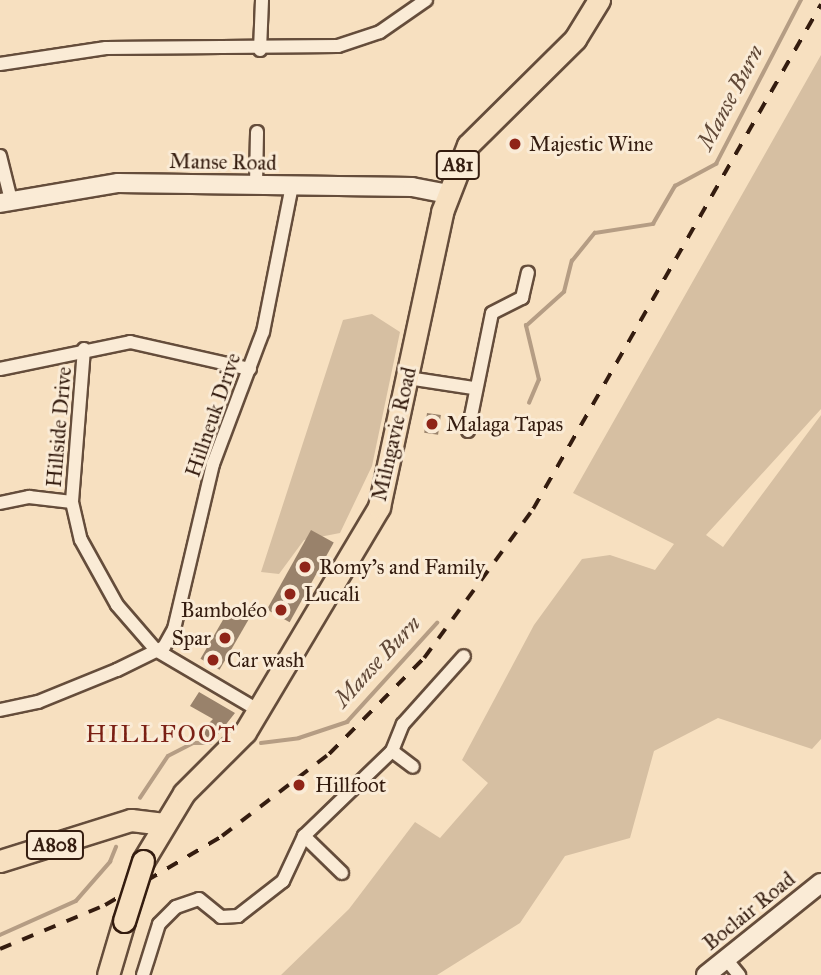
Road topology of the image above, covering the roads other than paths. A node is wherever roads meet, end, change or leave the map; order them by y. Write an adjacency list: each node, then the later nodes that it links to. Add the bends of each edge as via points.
1 (262, 0): 4 (street)
2 (426, 0): 4 (street, via 390,27 338,46)
3 (599, 0): 10 (main road, Milngavie Road / A81, via 560,56 479,130)
4 (260, 50): 5 (street, via 106,48)
5 (0, 64)
6 (257, 132): 8 (street)
7 (0, 156): 11 (street)
8 (256, 185): 9 (street, Manse Road); 11 (street, Manse Road, via 88,184)
9 (292, 186): 10 (street, Manse Road, via 412,187); 15 (street, Hillneuk Drive, via 263,332)
10 (447, 194): 16 (main road, Milngavie Road / A81)
11 (6, 202)
12 (528, 273): 17 (street, via 522,298 492,313)
13 (84, 349): 14 (street); 15 (street, via 145,343); 19 (street, Hillside Drive)
14 (0, 369)
15 (250, 369): 21 (street, Hillneuk Drive, via 213,464 179,615 164,646)
16 (408, 378): 17 (street); 24 (main road, Milngavie Road / A81, via 379,507)
17 (473, 388): 18 (street)
18 (468, 431)
19 (72, 502): 20 (street, via 29,497); 21 (street, Hillside Drive, via 81,540 99,577)
20 (0, 503)
21 (156, 650): 23 (street, via 38,702); 24 (street)
22 (464, 656): 25 (street, via 403,724)
23 (0, 710)
24 (258, 710): 27 (main road, Milngavie Road / A81, via 236,744 184,793)
25 (392, 751): 26 (street); 29 (street)
26 (412, 767)
27 (162, 824): 28 (main road, A808, via 131,820); 30 (main road, Milngavie Road / A81)
28 (109, 828): 30 (main road, A808, via 128,834); 31 (main road, A808)
29 (304, 836): 32 (street); 36 (street, via 283,881 238,916 221,917 199,899 176,907 159,924)
30 (145, 855): 35 (main road, Milngavie Road / A81, bridge)
31 (0, 861)
32 (342, 873)
33 (821, 883): 34 (street, Boclair Road)
34 (726, 959): 37 (street, Boclair Road); 38 (street)
35 (108, 975)
36 (143, 975)
37 (706, 975)
38 (739, 975)

